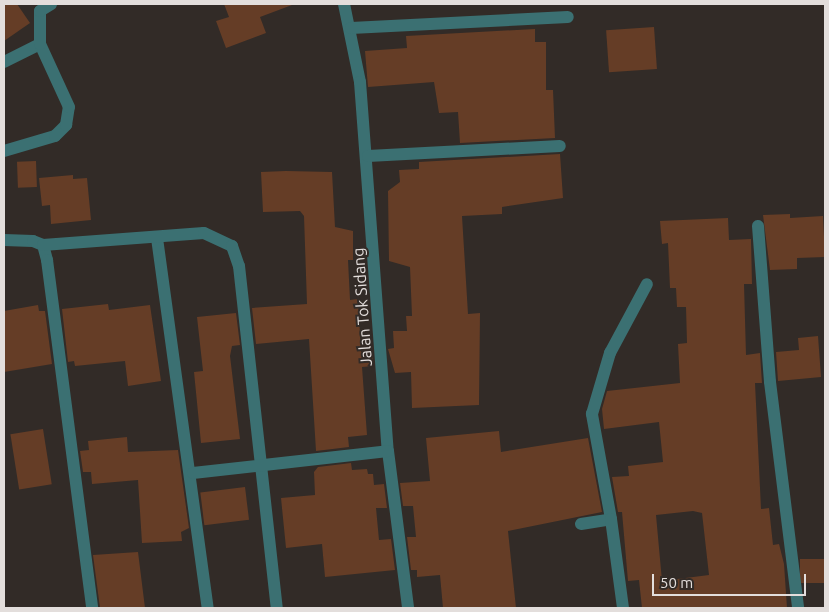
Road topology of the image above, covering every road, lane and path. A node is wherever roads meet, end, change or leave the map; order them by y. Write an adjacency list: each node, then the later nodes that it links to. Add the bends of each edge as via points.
1 (344, 4): 4 (street, Jalan Tok Sidang)
2 (42, 6): 5 (street)
3 (568, 17): 4 (street)
4 (351, 28): 9 (street, Jalan Tok Sidang)
5 (40, 44): 6 (street); 8 (street, via 69,107 66,125 55,136)
6 (4, 62)
7 (560, 146): 9 (street)
8 (4, 151)
9 (368, 156): 15 (street, Jalan Tok Sidang)
10 (758, 226): 25 (street, via 770,382)
11 (157, 238): 13 (street); 16 (street, via 204,233 232,246 239,266); 17 (street)
12 (4, 240): 13 (street)
13 (42, 245): 20 (street)
14 (647, 284): 18 (street, via 610,353 592,414)
15 (388, 451): 16 (street); 23 (street, Jalan Tok Sidang)
16 (260, 464): 17 (street); 22 (street)
17 (193, 473): 21 (street)
18 (611, 519): 19 (street); 24 (street)
19 (581, 524)
20 (92, 608)
21 (208, 608)
22 (277, 608)
23 (408, 608)
24 (623, 608)
25 (798, 608)

